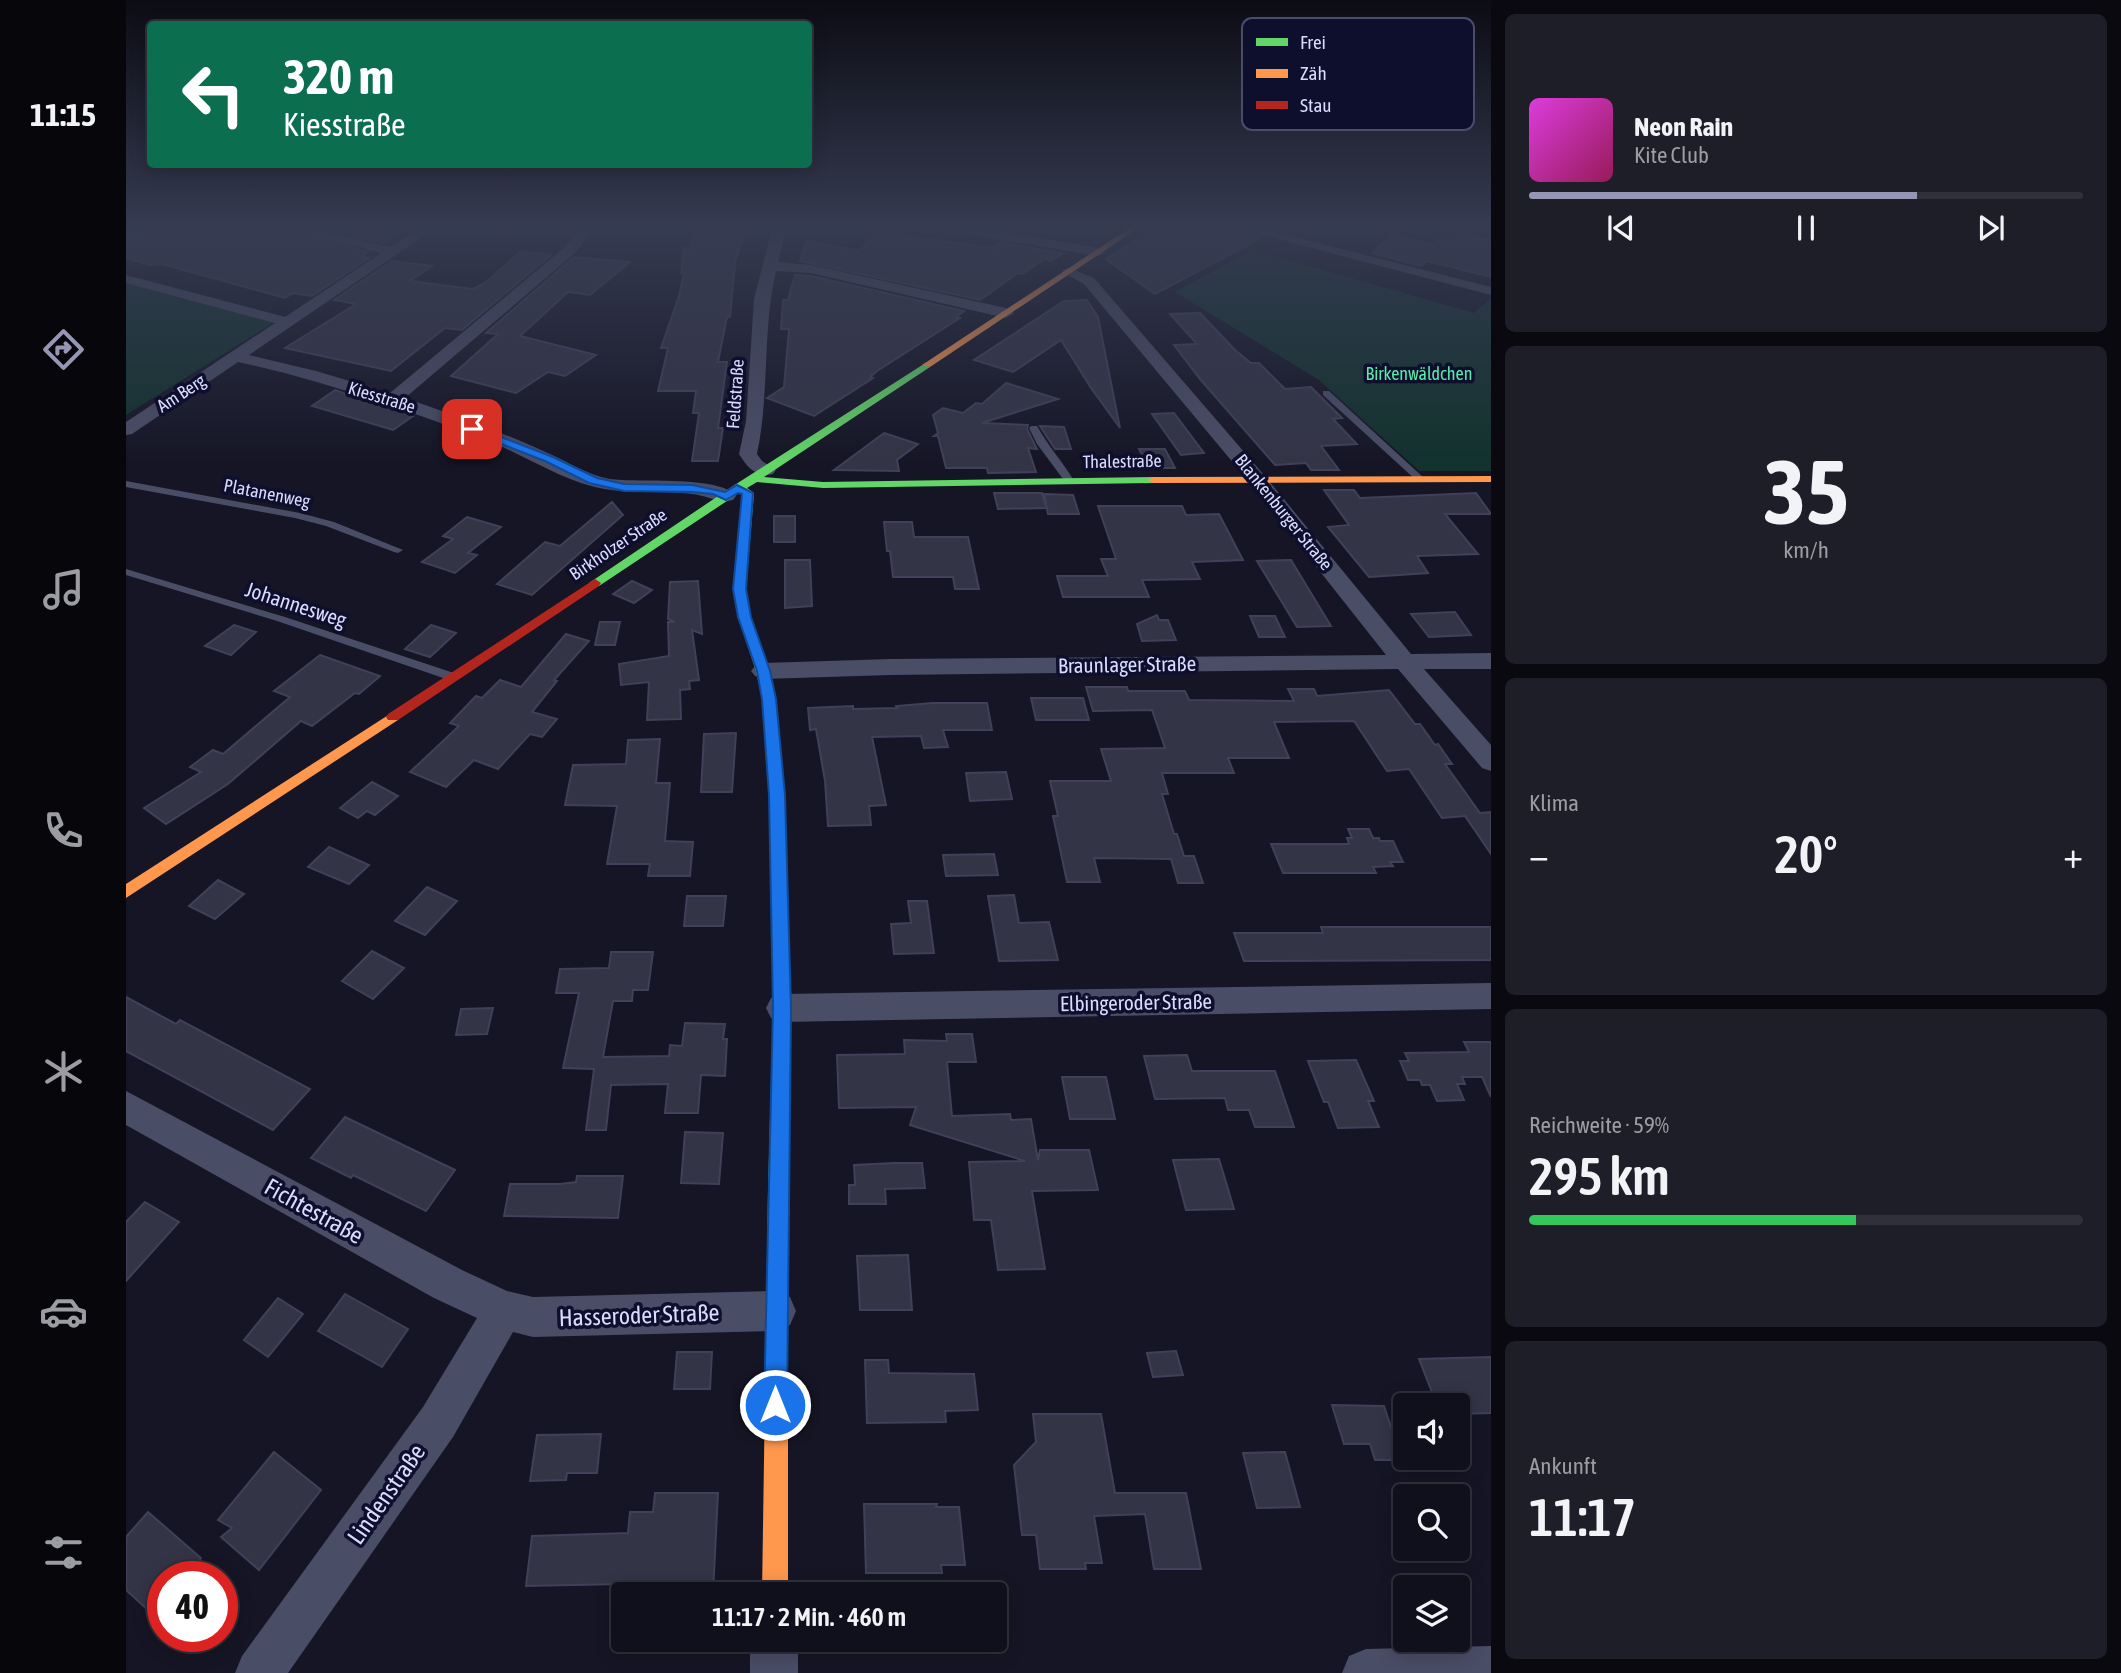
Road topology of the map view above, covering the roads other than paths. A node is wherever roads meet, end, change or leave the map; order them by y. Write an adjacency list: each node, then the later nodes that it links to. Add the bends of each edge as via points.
1 (232, 307): 9 (street)
2 (310, 307): 9 (street, Am Berg)
3 (505, 307): 12 (street)
4 (762, 307): 15 (street, Feldstraße, via 755,421 748,454)
5 (980, 307): 8 (street)
6 (1015, 307): 8 (street, Birkholzer Straße)
7 (1111, 307): 16 (street, Blankenburger Straße)
8 (1006, 313): 15 (street, Birkholzer Straße)
9 (288, 322): 10 (street, Am Berg)
10 (236, 357): 12 (street, Kiesstraße); 14 (street, Am Berg)
11 (1326, 393): 17 (lane)
12 (394, 399): 21 (street, Kiesstraße, via 593,480 624,488)
13 (1034, 428): 19 (lane, via 1041,446)
14 (126, 430)
15 (760, 474): 19 (street, Thalestraße, via 765,481 823,485); 21 (street, Birkholzer Straße)
16 (1257, 479): 17 (street, Thalestraße); 19 (street, Thalestraße); 25 (street, Blankenburger Straße)
17 (1420, 479): 18 (street, Thalestraße)
18 (1491, 479)
19 (1069, 481)
20 (126, 484): 22 (lane, Platanenweg, via 296,515)
21 (731, 492): 26 (street, via 748,493 740,589); 27 (street, Birkholzer Straße)
22 (398, 550)
23 (126, 572): 27 (lane, Johannesweg)
24 (1491, 661): 25 (street, Braunlager Straße)
25 (1405, 662): 26 (street, Braunlager Straße); 28 (street, Blankenburger Straße)
26 (763, 671): 31 (street, via 776,763)
27 (453, 677): 29 (street, Birkholzer Straße)
28 (1491, 762)
29 (126, 892)
30 (1491, 996): 31 (street, Elbingeroder Straße)
31 (782, 1008): 34 (street)
32 (126, 1107): 33 (street, Fichtestraße, via 387,1252)
33 (504, 1310): 34 (street, Hasseroder Straße, via 534,1317); 38 (street, Lindenstraße, via 438,1422)
34 (776, 1311): 35 (street)
35 (775, 1582)
36 (774, 1652): 39 (street)
37 (1491, 1670): 40 (street)
38 (259, 1673)
39 (774, 1673)
40 (1366, 1673)

